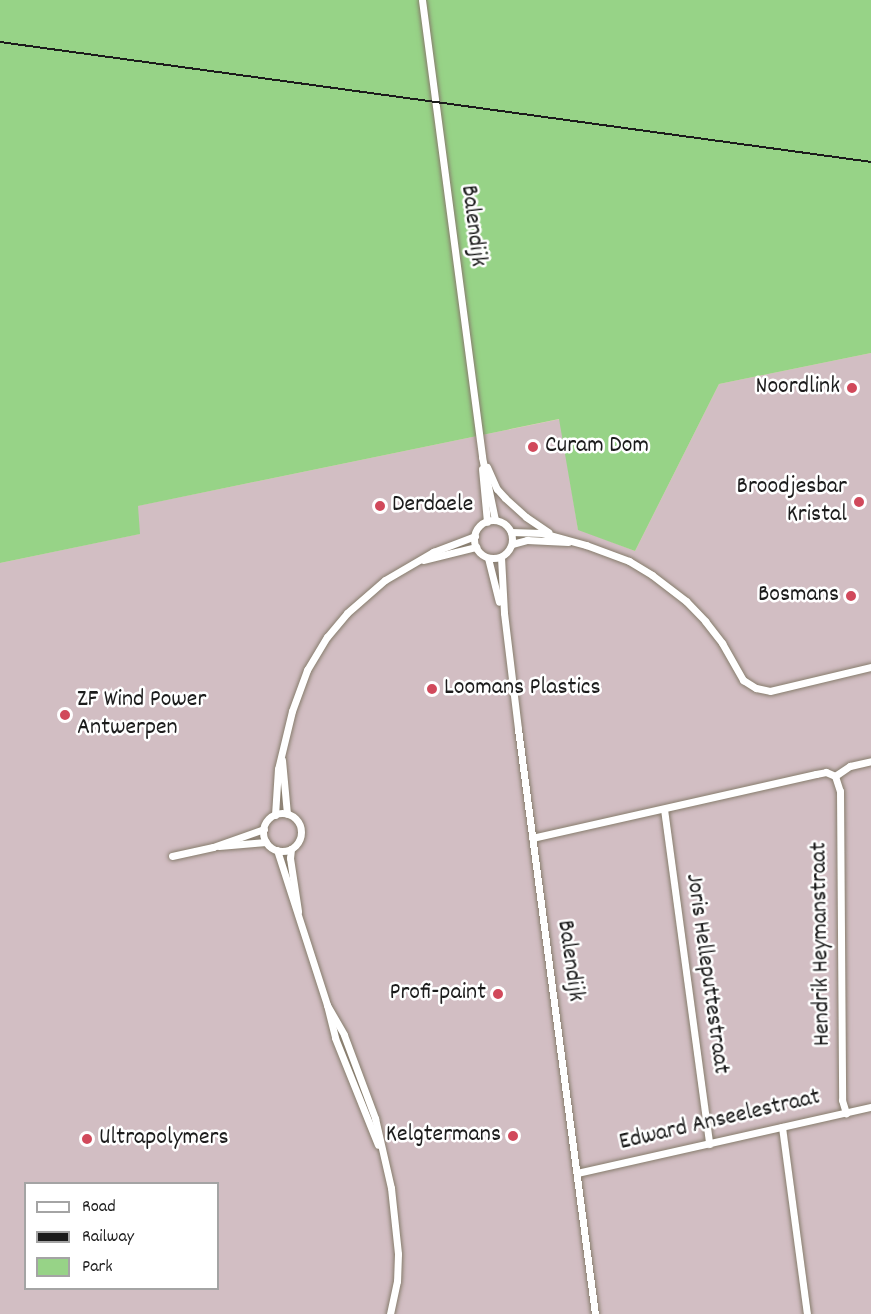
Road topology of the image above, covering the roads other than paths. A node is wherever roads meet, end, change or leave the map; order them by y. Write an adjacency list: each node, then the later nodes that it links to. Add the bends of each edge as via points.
1 (422, 0): 2 (street, Balendijk)
2 (482, 457): 3 (street); 5 (street, via 505,498 525,517)
3 (491, 521): 4 (street, via 505,524); 6 (street, via 479,527)
4 (511, 532): 5 (street); 8 (street)
5 (556, 536): 7 (street)
6 (475, 537): 9 (street); 12 (street, via 449,544)
7 (571, 542): 8 (street, via 527,540); 14 (street, via 629,561 675,591 722,643 743,680 756,688 770,691)
8 (512, 544): 10 (street)
9 (476, 547): 11 (street); 12 (street)
10 (501, 557): 11 (street); 13 (street, Balendijk)
11 (488, 558): 13 (street, Balendijk)
12 (418, 561): 15 (street, via 369,592 327,637 300,685)
13 (504, 613): 22 (street, Balendijk)
14 (871, 667)
15 (282, 759): 19 (street); 20 (street)
16 (871, 761): 17 (street, via 850,766)
17 (835, 776): 18 (street, via 826,772); 33 (street, Hendrik Heymanstraat, via 840,791)
18 (664, 809): 22 (street); 35 (street, Joris Helleputtestraat)
19 (287, 814): 20 (street); 25 (street, via 298,821 301,833)
20 (275, 815): 21 (street)
21 (264, 829): 23 (street); 24 (street)
22 (532, 838): 37 (street, Balendijk)
23 (266, 842): 24 (street); 26 (street)
24 (213, 847): 27 (street)
25 (291, 849): 26 (street); 28 (street)
26 (277, 850): 28 (street)
27 (172, 856)
28 (298, 916): 29 (street)
29 (327, 1005): 30 (street, via 344,1035); 31 (street)
30 (359, 1077): 31 (street); 36 (street, via 375,1118)
31 (351, 1080): 36 (street)
32 (871, 1107): 33 (street, Edward Anseelestraat)
33 (846, 1113): 34 (street, Edward Anseelestraat)
34 (782, 1127): 35 (street, Edward Anseelestraat); 40 (street)
35 (709, 1144): 37 (street, Edward Anseelestraat)
36 (381, 1150): 38 (street, via 396,1213 399,1254)
37 (577, 1173): 39 (street, Balendijk)
38 (390, 1314)
39 (595, 1314)
40 (807, 1314)

